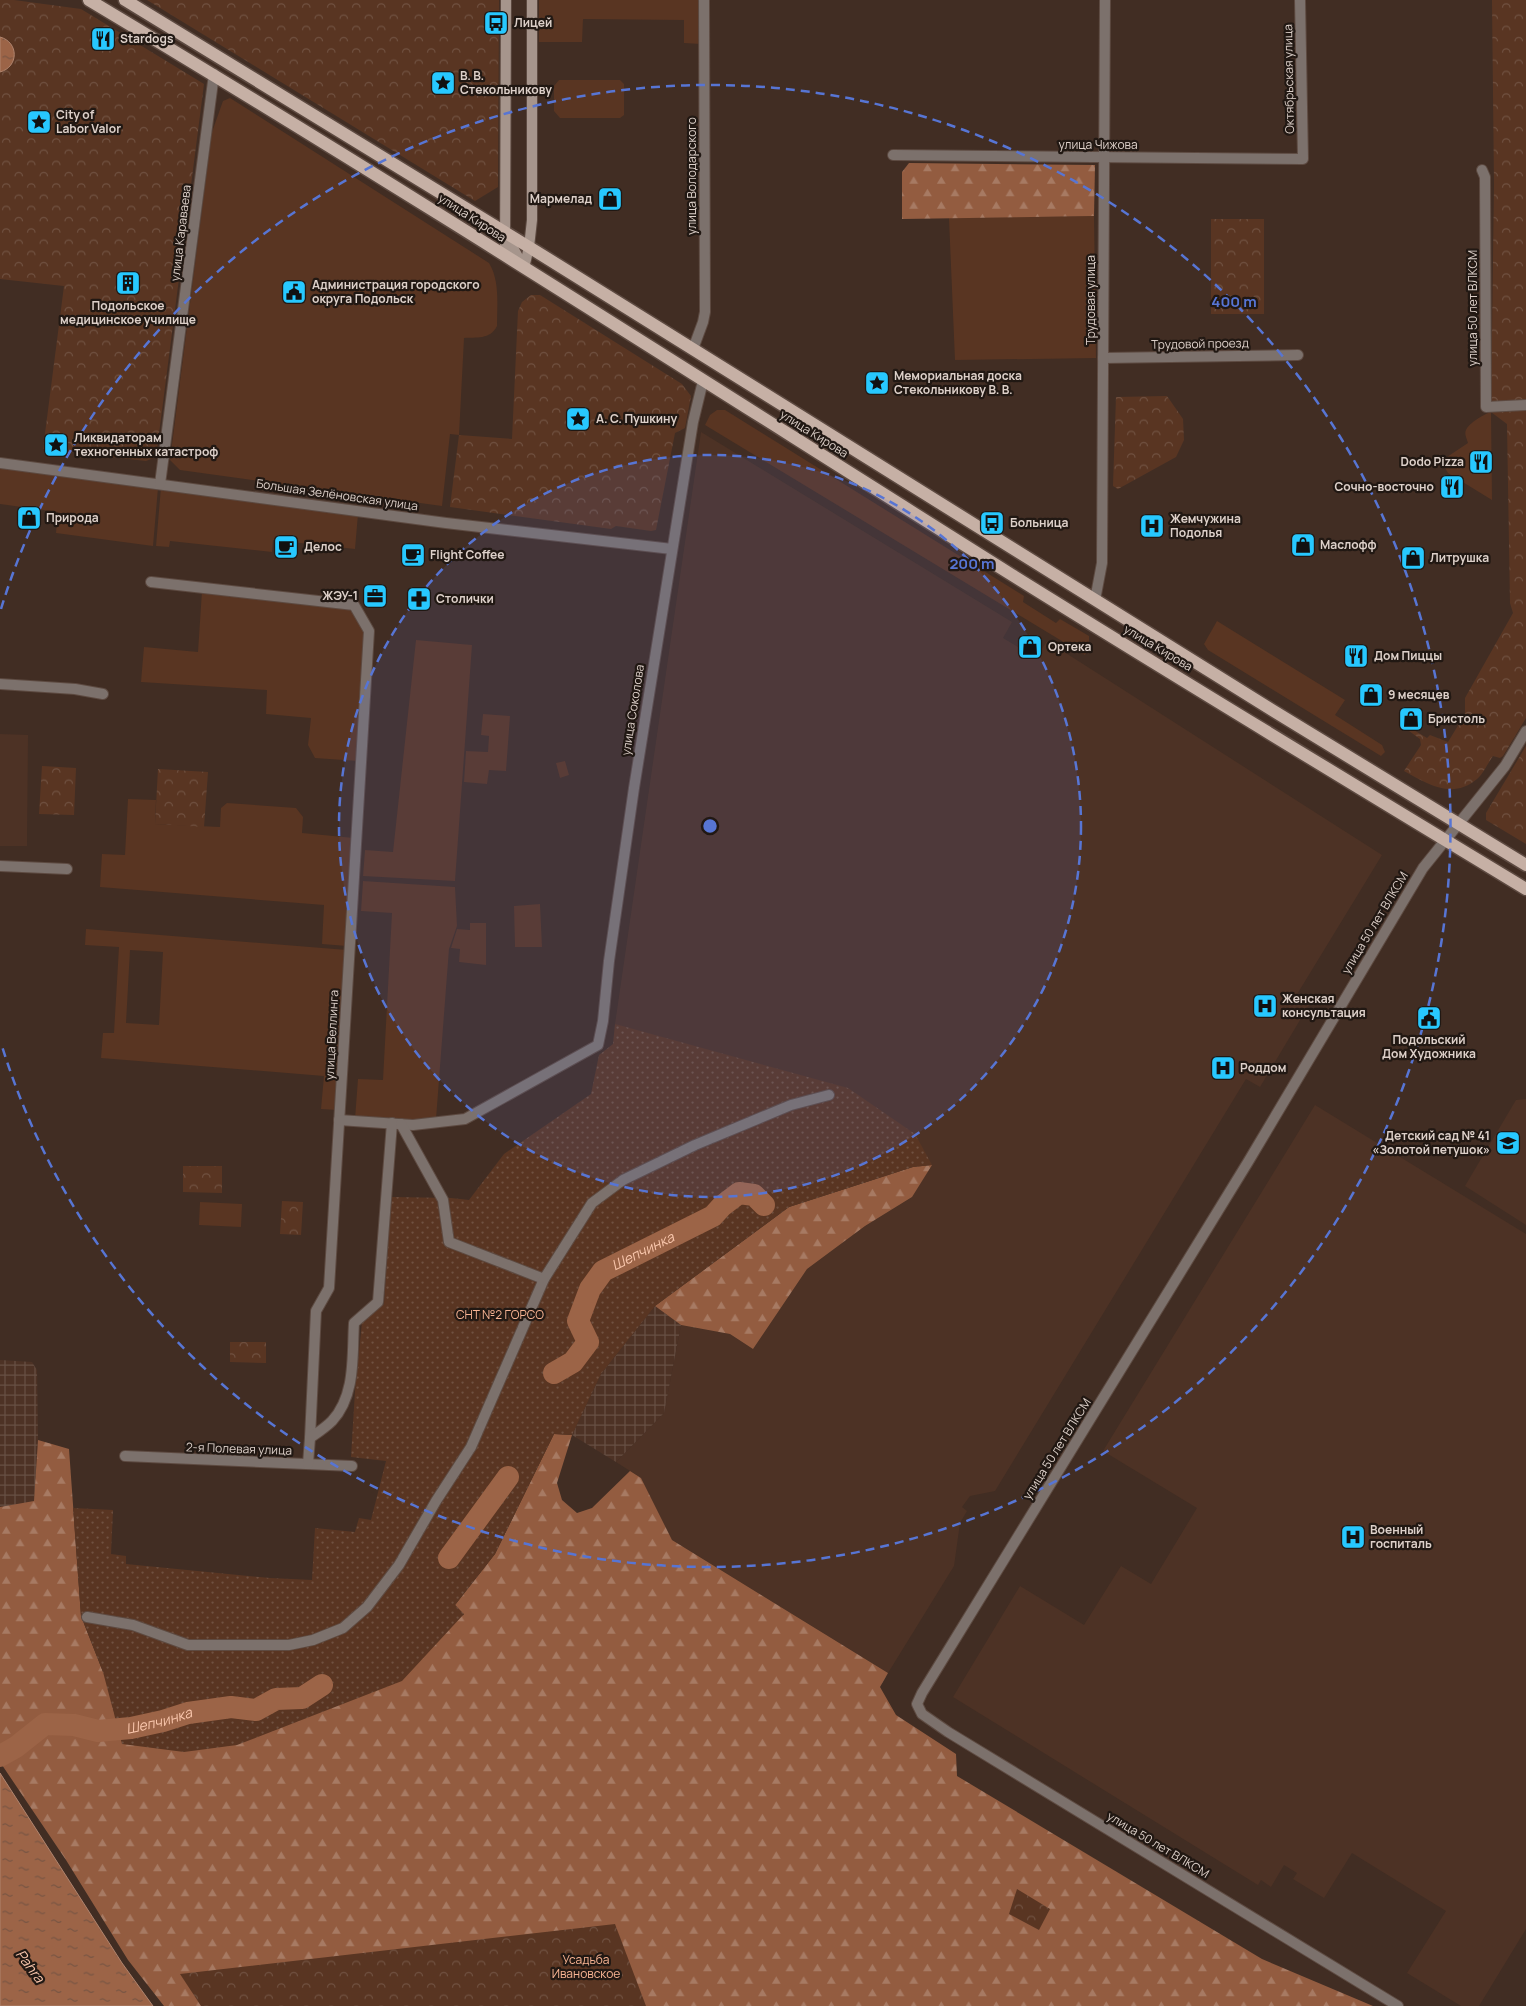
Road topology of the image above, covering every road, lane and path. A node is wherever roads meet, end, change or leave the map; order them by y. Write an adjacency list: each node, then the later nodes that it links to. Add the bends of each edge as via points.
1 (89, 0): 8 (main road, улица Кирова)
2 (125, 0): 13 (main road, улица Кирова)
3 (506, 0): 13 (main road)
4 (532, 0): 14 (main road, via 532,220)
5 (704, 0): 17 (street, улица Володарского, via 705,312)
6 (1105, 0): 10 (street, Трудовая улица)
7 (1300, 0): 11 (street, Октябрьская улица)
8 (214, 74): 15 (main road, улица Кирова); 24 (street, улица Караваева)
9 (893, 155): 10 (street, улица Чижова)
10 (1104, 158): 11 (street, улица Чижова); 19 (street, Трудовая улица)
11 (1302, 159)
12 (1482, 170): 22 (street, улица 50 лет ВЛКСМ, via 1485,177 1486,407)
13 (504, 232): 14 (main road, улица Кирова); 15 (main road); 16 (main road)
14 (529, 247): 16 (main road); 17 (main road, улица Кирова)
15 (505, 256): 16 (main road, улица Кирова)
16 (524, 268): 21 (main road, улица Кирова)
17 (693, 349): 20 (main road, улица Кирова)
18 (1298, 355): 19 (street, Трудовой проезд)
19 (1103, 358): 29 (street, Трудовая улица, via 1102,563)
20 (710, 360): 21 (main road); 25 (main road, улица Кирова)
21 (703, 381): 26 (main road, улица Кирова); 27 (street, улица Соколова)
22 (1526, 405)
23 (0, 463): 24 (street, Большая Зелёновская улица)
24 (160, 484): 27 (street, Большая Зелёновская улица, via 446,523)
25 (947, 508): 26 (main road, via 948,521); 29 (main road, улица Кирова)
26 (934, 525): 31 (main road, улица Кирова)
27 (672, 549): 43 (street, улица Соколова, via 598,1045 465,1119)
28 (151, 582): 42 (street, улица Веллинга, via 354,605 369,631)
29 (1095, 600): 30 (main road, улица Кирова)
30 (1123, 618): 31 (main road, via 1115,617 1109,621 1107,628); 35 (main road, улица Кирова)
31 (1112, 636): 36 (main road, улица Кирова)
32 (0, 684): 33 (street)
33 (103, 694)
34 (1526, 731): 35 (street, улица 50 лет ВЛКСМ, via 1505,766)
35 (1458, 824): 36 (street, улица 50 лет ВЛКСМ); 37 (main road, улица Кирова)
36 (1445, 840): 40 (main road, улица Кирова); 50 (street, улица 50 лет ВЛКСМ, via 1402,900 1248,1162 918,1704 922,1714 948,1732)
37 (1526, 865)
38 (0, 866): 39 (street)
39 (67, 869)
40 (1526, 889)
41 (829, 1095): 44 (street, via 774,1112 623,1180 592,1203)
42 (339, 1120): 43 (street); 45 (street, улица Веллинга, via 329,1288 316,1311)
43 (396, 1124): 44 (street, via 443,1200 449,1242); 45 (street, via 378,1302 354,1323 350,1388 340,1410 331,1422)
44 (544, 1279): 49 (street, via 470,1448 399,1565 367,1607 343,1628 289,1645 188,1645 134,1625)
45 (310, 1438): 47 (street, улица Веллинга)
46 (125, 1456): 47 (street, 2-я Полевая улица)
47 (308, 1464): 48 (street, 2-я Полевая улица)
48 (352, 1466)
49 (87, 1617)
50 (1398, 2006)

